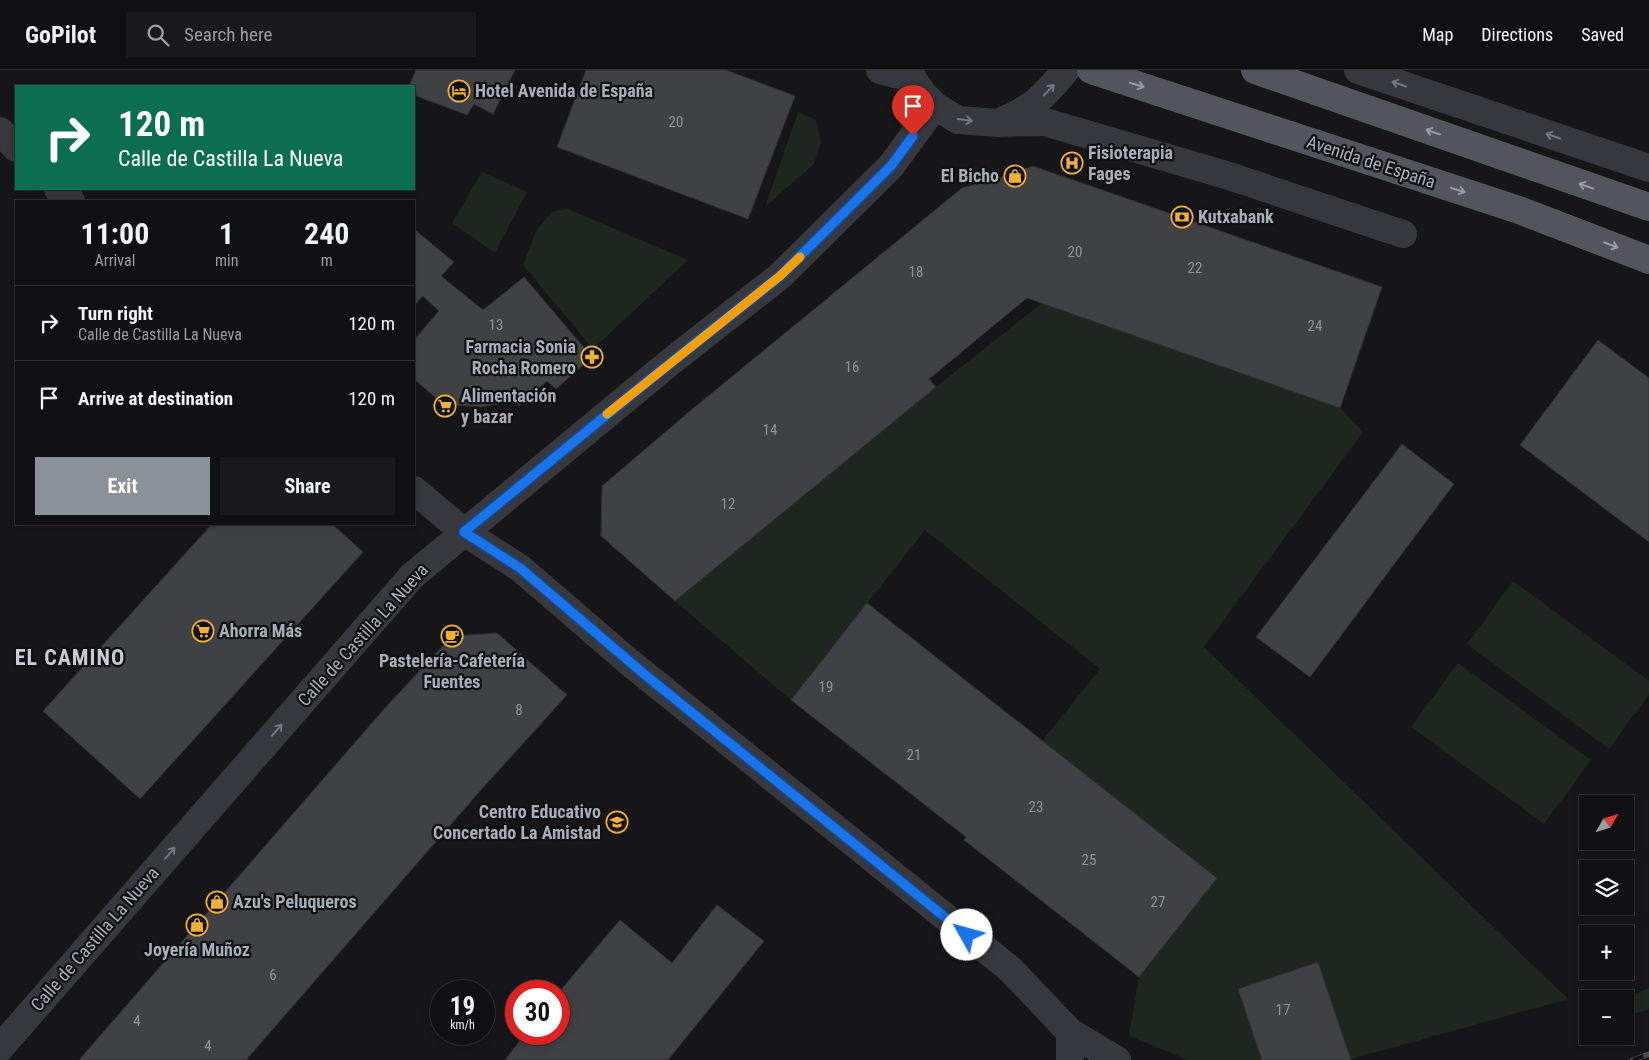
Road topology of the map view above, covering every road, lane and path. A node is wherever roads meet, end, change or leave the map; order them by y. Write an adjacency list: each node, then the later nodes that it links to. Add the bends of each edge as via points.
1 (880, 70): 6 (street)
2 (1066, 70): 8 (street, one-way to 2, via 1016,116 1037,102)
3 (1091, 70): 16 (main road, Avenida de España, one-way to 16, via 1519,210)
4 (1255, 70): 14 (main road, one-way to 4)
5 (1358, 70): 11 (street, one-way to 5)
6 (912, 74): 7 (street, via 923,94)
7 (935, 106): 8 (street, one-way to 8, via 958,120); 18 (street, Calle de Castilla La Nueva, via 891,166 780,276)
8 (998, 122): 15 (street, via 1045,122 1226,175)
9 (0, 132): 10 (street)
10 (15, 147)
11 (1649, 168)
12 (59, 190): 13 (street)
13 (69, 200)
14 (1649, 207)
15 (1403, 234)
16 (1649, 260)
17 (415, 491): 18 (street)
18 (464, 532): 19 (street, via 520,568 636,668 1010,969); 20 (street, Calle de Castilla La Nueva, one-way to 18, via 412,576)
19 (1070, 1032): 21 (street); 22 (street)
20 (0, 1048)
21 (1070, 1060)
22 (1116, 1060)

